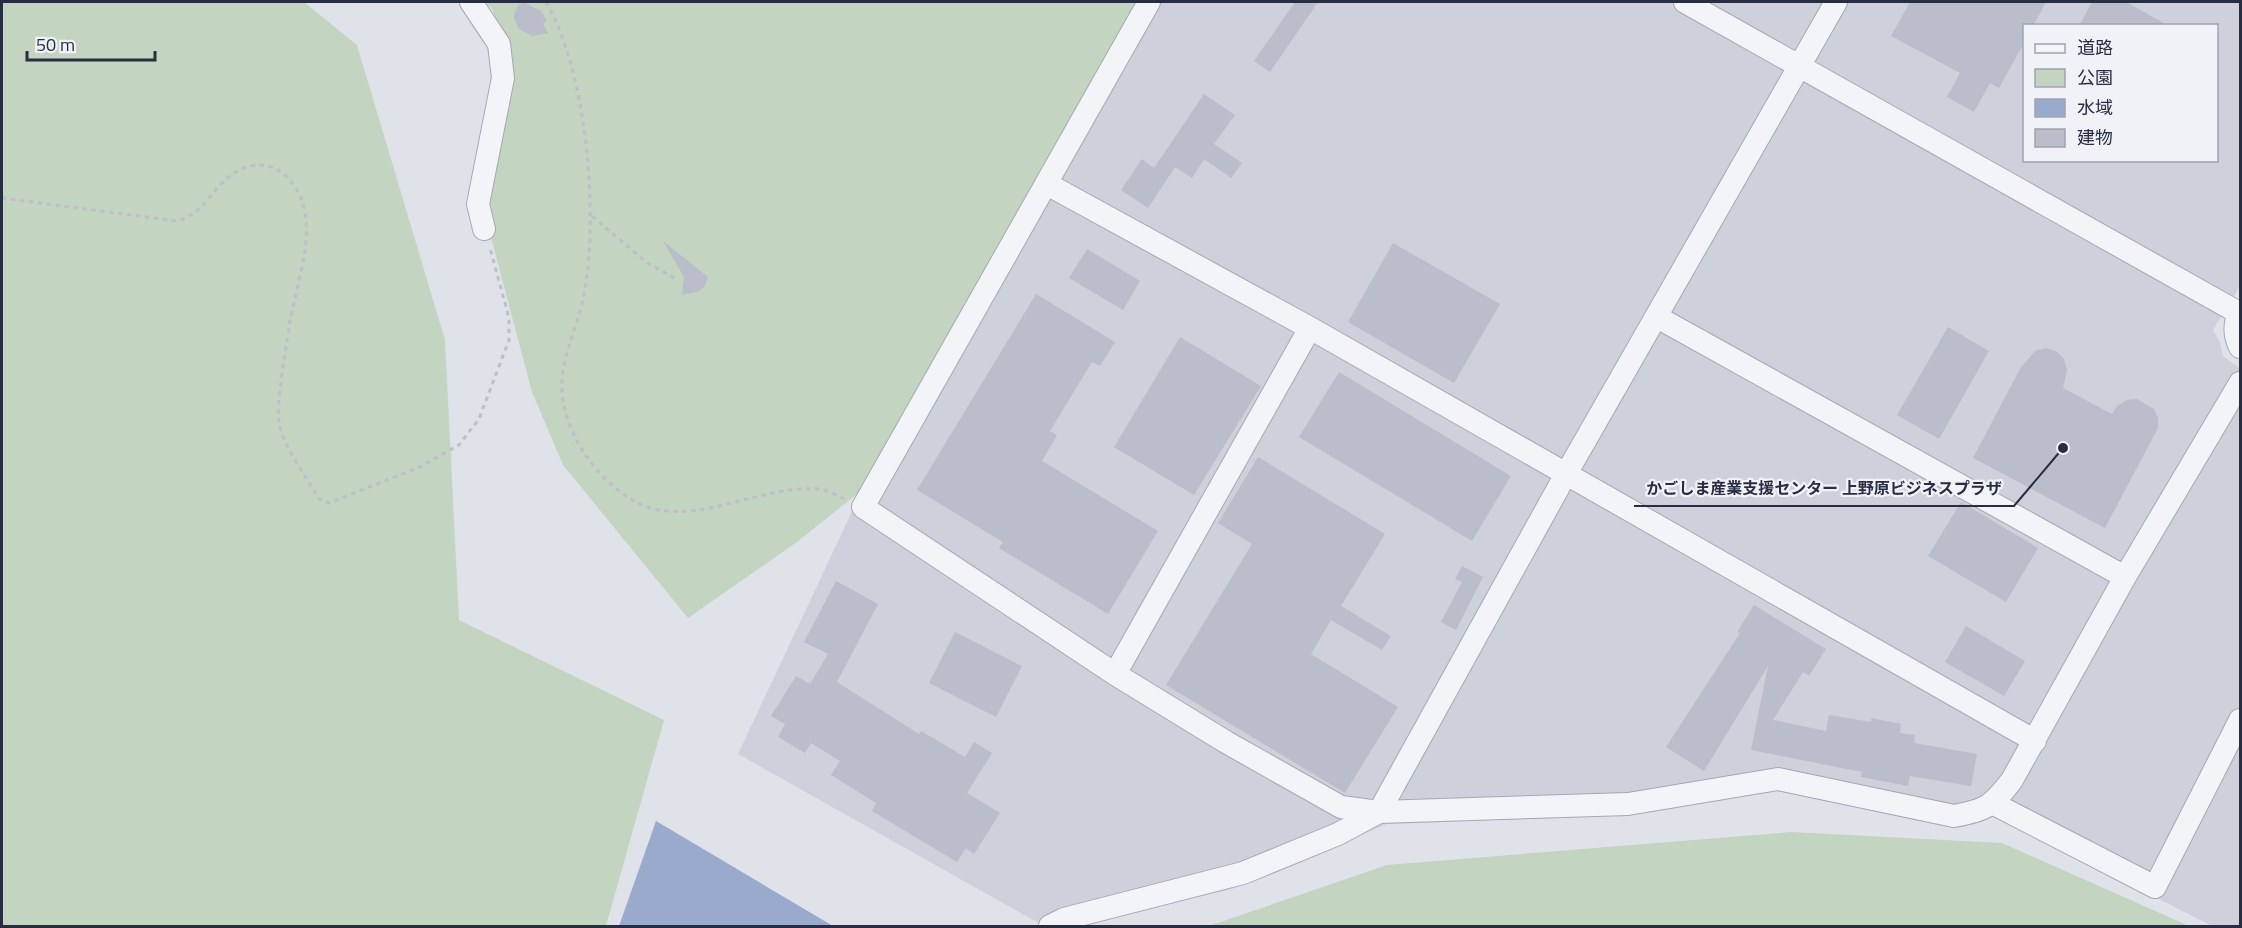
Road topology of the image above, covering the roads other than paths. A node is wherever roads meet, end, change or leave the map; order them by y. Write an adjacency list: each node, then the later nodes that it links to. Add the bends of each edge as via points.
1 (471, 2): 7 (street, via 499,44 503,78 478,204)
2 (1149, 2): 6 (street)
3 (1685, 2): 5 (street)
4 (1836, 2): 5 (street)
5 (1799, 66): 8 (street); 9 (street)
6 (1047, 184): 10 (street); 15 (street, via 863,507)
7 (484, 229)
8 (2240, 312): 11 (street, via 2235,334)
9 (1657, 316): 13 (street); 14 (street)
10 (1310, 328): 13 (street); 15 (street)
11 (2241, 347)
12 (2241, 383): 14 (street)
13 (1566, 474): 17 (street); 19 (street)
14 (2125, 577): 17 (street)
15 (1115, 674): 19 (street, via 1341,807)
16 (2241, 720): 18 (street, via 2154,887)
17 (2036, 741): 18 (street)
18 (1994, 804): 19 (street, via 1954,816 1778,779 1628,804)
19 (1379, 812): 20 (street, via 1338,834 1244,873 1064,919)
20 (1050, 927)

